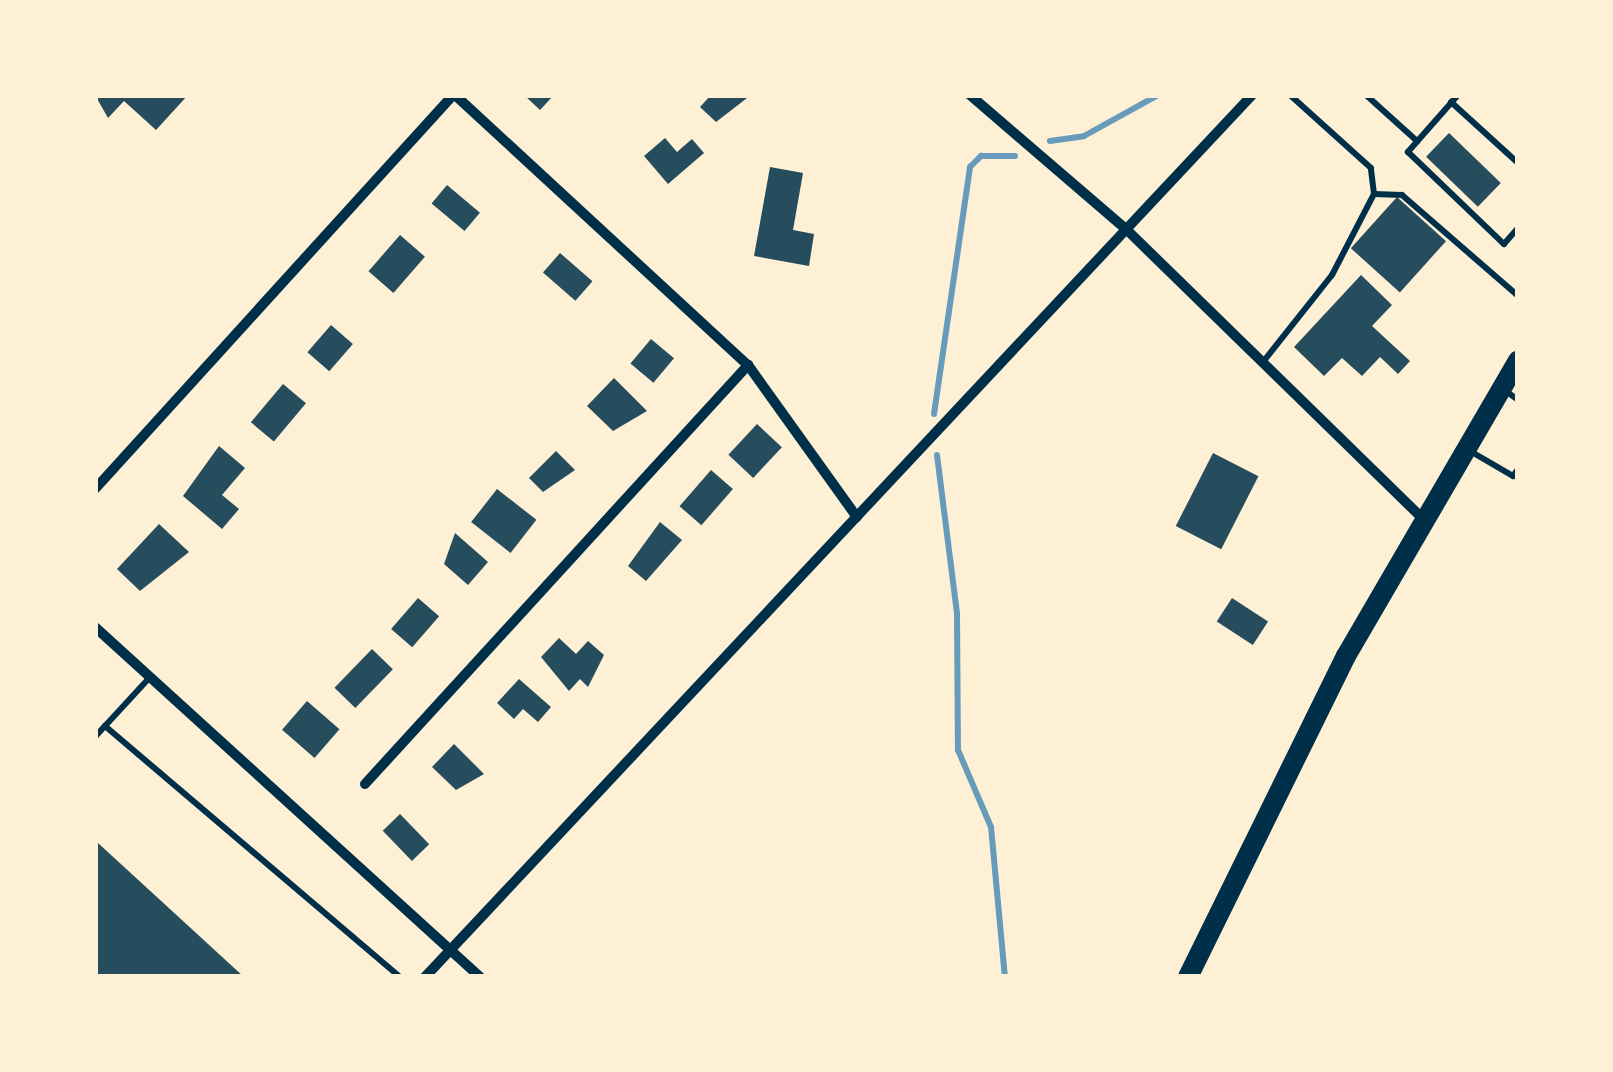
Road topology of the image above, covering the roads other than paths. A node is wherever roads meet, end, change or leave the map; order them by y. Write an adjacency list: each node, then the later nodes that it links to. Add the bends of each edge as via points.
1 (454, 95): 15 (street); 20 (street)
2 (970, 95): 11 (street)
3 (1252, 95): 11 (street)
4 (1290, 95): 9 (lane, via 1372,168)
5 (1366, 95): 7 (lane)
6 (1454, 98): 7 (lane); 8 (lane)
7 (1417, 141): 10 (lane, via 1408,152 1504,244)
8 (1518, 163)
9 (1374, 194): 12 (lane, via 1402,195); 14 (lane, via 1332,275)
10 (1518, 228)
11 (1128, 231): 14 (street); 21 (street)
12 (1518, 296)
13 (1518, 360): 16 (main road)
14 (1263, 363): 22 (street)
15 (748, 365): 21 (street); 27 (street)
16 (1510, 394): 17 (main road)
17 (1465, 448): 19 (lane); 22 (main road)
18 (1518, 468): 19 (lane)
19 (1515, 479)
20 (95, 489)
21 (857, 517): 28 (street)
22 (1423, 519): 32 (main road)
23 (95, 627): 24 (street)
24 (150, 677): 25 (lane); 28 (street)
25 (105, 726): 26 (lane); 29 (lane)
26 (95, 737)
27 (365, 784)
28 (453, 952): 30 (street); 31 (street)
29 (400, 977)
30 (425, 977)
31 (480, 977)
32 (1188, 977)

